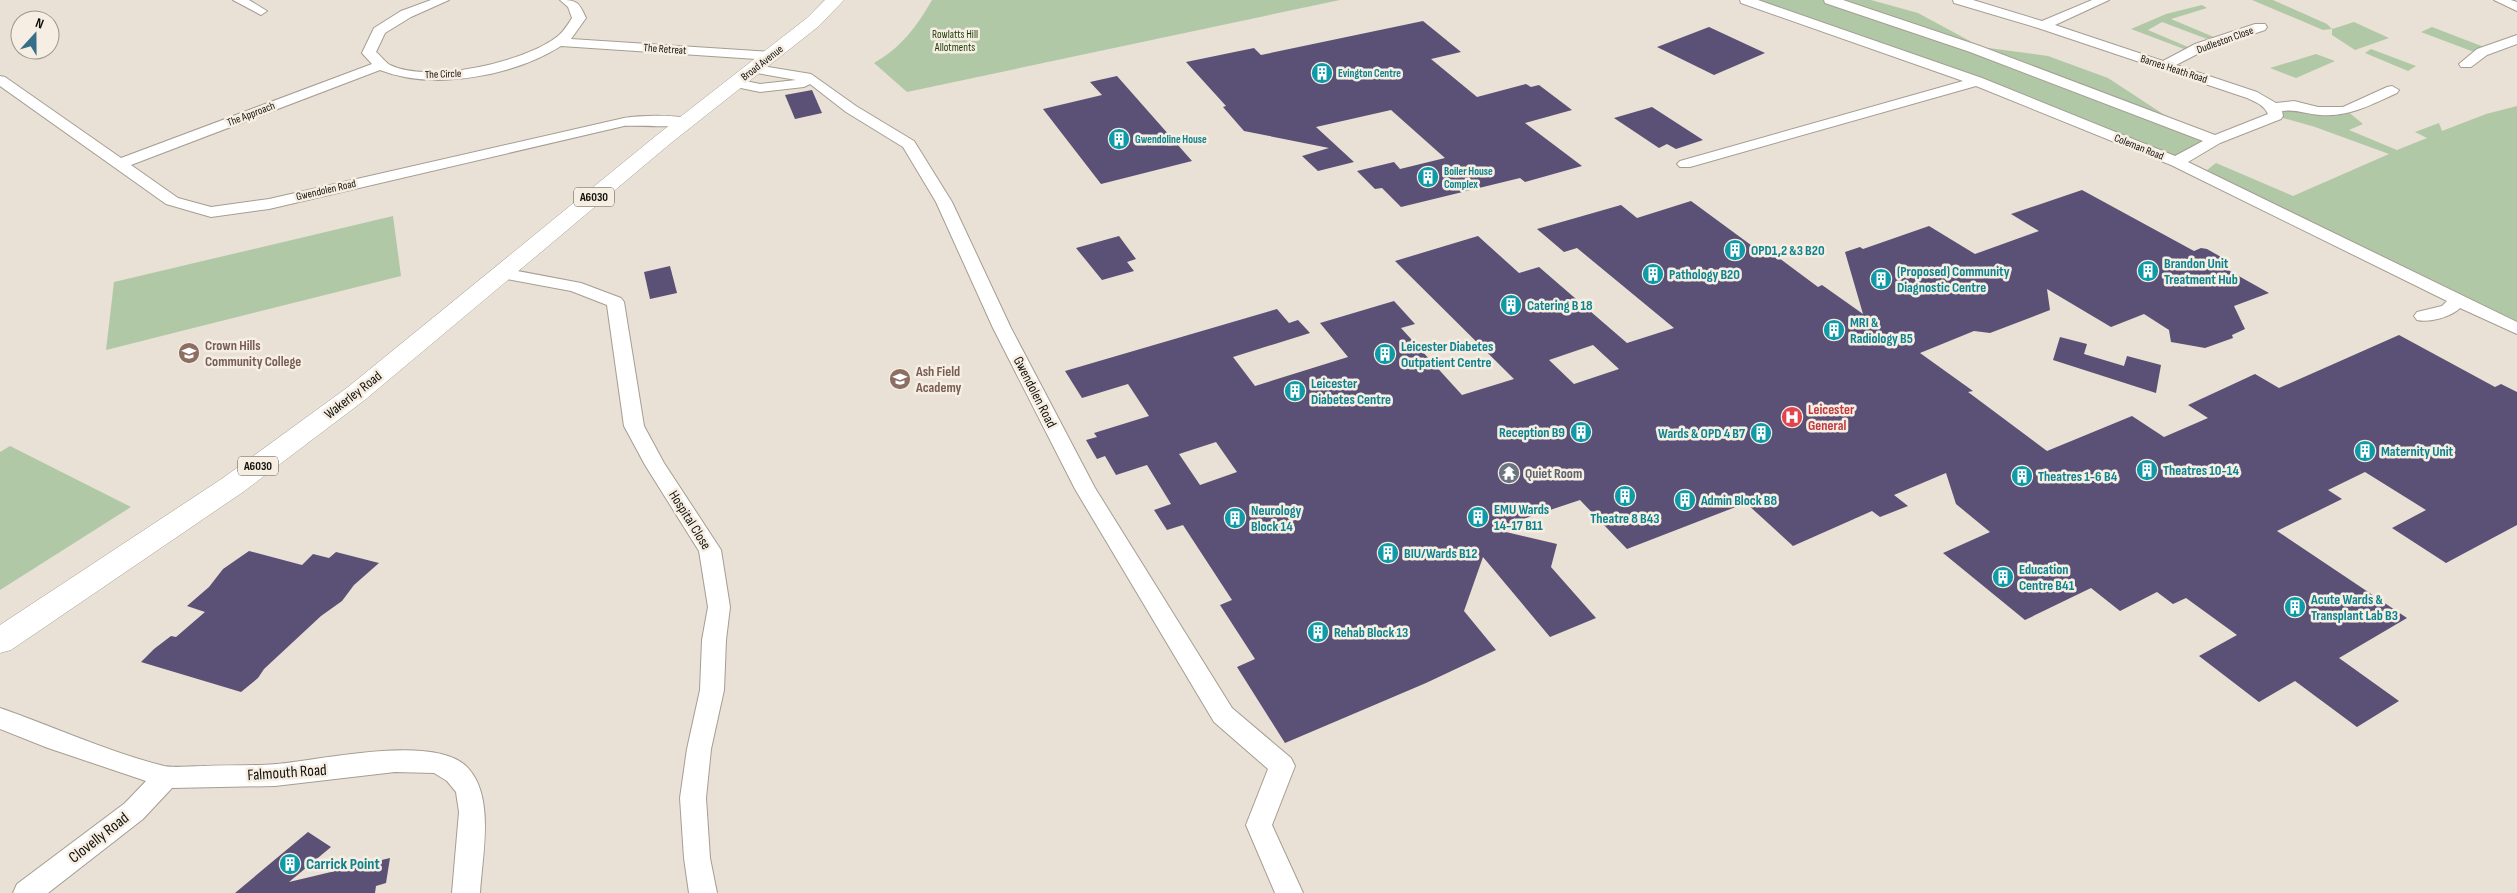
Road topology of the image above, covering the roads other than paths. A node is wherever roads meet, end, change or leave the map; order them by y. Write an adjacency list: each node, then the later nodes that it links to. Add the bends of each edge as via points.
1 (238, 0): 11 (street)
2 (443, 0): 18 (street, via 406,14 379,31 369,53)
3 (566, 0): 15 (street, The Circle, via 574,5 578,18)
4 (835, 0): 16 (highway, Broad Avenue / A6030)
5 (1746, 0): 22 (street, Coleman Road)
6 (1830, 0): 28 (street, via 1975,49)
7 (1958, 0): 12 (street, Barnes Heath Road)
8 (2103, 0): 12 (street)
9 (2500, 0): 10 (street)
10 (2517, 6)
11 (261, 11)
12 (2043, 25): 19 (street, Barnes Heath Road)
13 (2260, 27): 19 (street, Dudleston Close, via 2200,48)
14 (2517, 39): 17 (street, via 2482,52)
15 (559, 42): 16 (street, The Retreat); 18 (street, The Circle, via 519,61 476,72 438,76 411,74)
16 (772, 56): 20 (highway, Broad Avenue / A6030)
17 (2466, 64)
18 (382, 65): 30 (street, The Approach)
19 (2164, 66): 26 (street, Barnes Heath Road, via 2252,95)
20 (756, 68): 23 (street, Gwendolen Road, via 806,77); 24 (highway, Broad Avenue / A6030)
21 (0, 80): 30 (street, Gwendolen Road)
22 (1977, 81): 29 (street, Coleman Road); 31 (street)
23 (816, 82): 24 (street, via 760,88); 42 (street, Gwendolen Road, via 851,109 909,144 944,202 1002,328 1085,489 1223,715 1282,766 1260,825)
24 (736, 83): 27 (highway, Broad Avenue / A6030)
25 (2394, 93): 26 (street, via 2345,111 2318,111 2294,105)
26 (2274, 108): 28 (street, via 2276,116)
27 (686, 122): 30 (street, Gwendolen Road, via 624,122 268,204 211,212 172,201); 32 (highway, Wakerley Road / A6030)
28 (2215, 140): 29 (street)
29 (2176, 162): 33 (street, Coleman Road)
30 (121, 164)
31 (1685, 164)
32 (502, 273): 36 (highway, Wakerley Road / A6030, via 300,436 233,485); 41 (street, Hospital Close, via 600,293 616,302 634,426 710,550 719,607 712,690 693,798)
33 (2459, 300): 34 (street, via 2448,310); 35 (street, Coleman Road)
34 (2423, 316)
35 (2517, 329)
36 (0, 641)
37 (0, 718): 38 (street, Falmouth Road, via 57,741)
38 (166, 777): 39 (street, Clovelly Road, via 134,811); 40 (street, Falmouth Road, via 276,776 394,761 440,762 456,773 468,788 472,812)
39 (27, 893)
40 (466, 893)
41 (703, 893)
42 (1289, 893)

